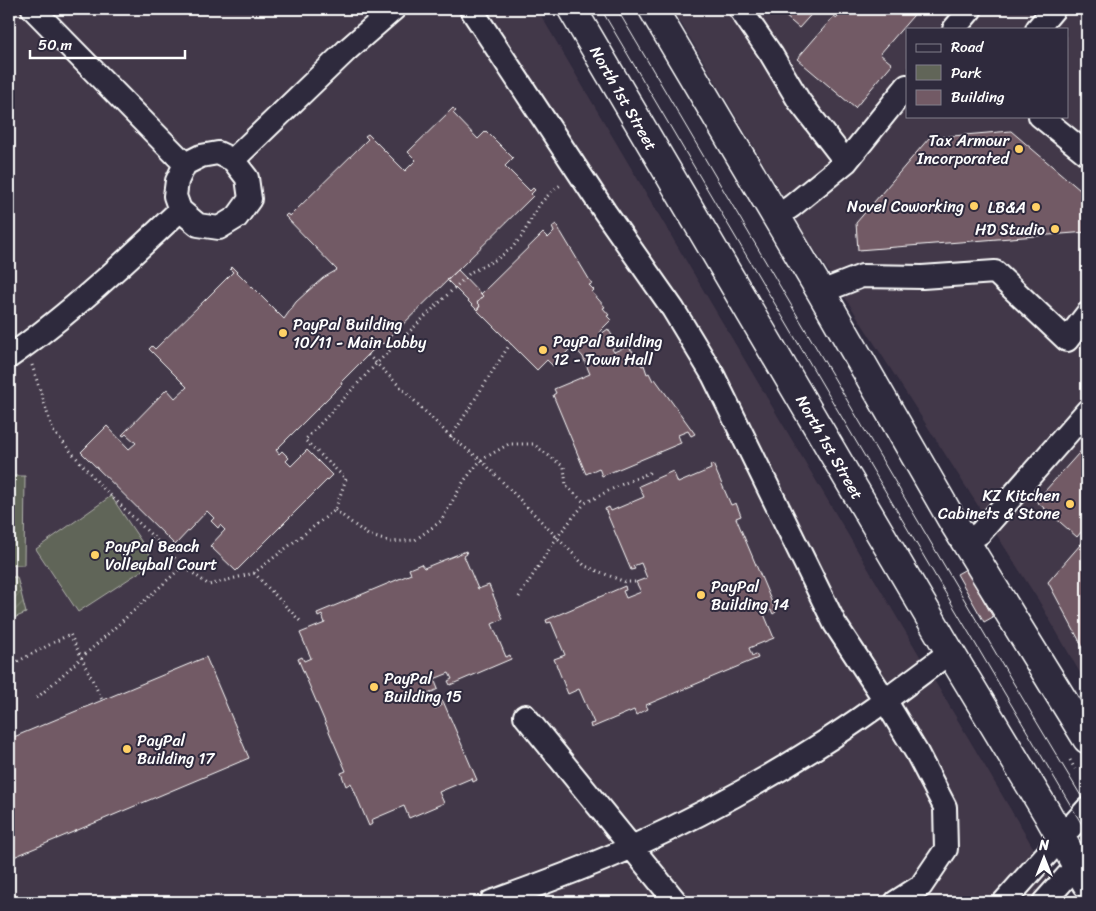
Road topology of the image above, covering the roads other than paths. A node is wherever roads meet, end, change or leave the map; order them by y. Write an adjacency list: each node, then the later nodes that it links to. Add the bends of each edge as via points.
1 (33, 9): 16 (street)
2 (394, 9): 14 (street)
3 (471, 9): 25 (street, via 673,309 713,375 835,624)
4 (572, 9): 24 (main road, North 1st Street)
5 (740, 9): 15 (street, via 799,101)
6 (970, 9): 9 (street)
7 (1054, 9): 10 (street)
8 (655, 10): 18 (main road)
9 (955, 28)
10 (1038, 28)
11 (906, 87): 15 (street)
12 (1042, 118): 13 (street)
13 (1087, 154)
14 (234, 160): 16 (street, via 218,153 201,156); 17 (street, via 247,178 250,199 237,217 220,228 198,225)
15 (846, 162): 18 (street)
16 (185, 164): 17 (street, via 177,181 175,196)
17 (180, 210): 21 (street, via 128,260)
18 (776, 217): 19 (main road)
19 (821, 292): 20 (street, via 862,276 922,277 995,272 1067,340); 23 (main road)
20 (1087, 314)
21 (17, 351)
22 (1087, 411): 23 (street, via 980,532)
23 (965, 542): 27 (main road)
24 (950, 652): 25 (street); 29 (main road, North 1st Street)
25 (885, 700): 30 (street, via 814,749 753,785); 34 (street, via 918,752 945,807 946,849 921,886)
26 (525, 716): 30 (street)
27 (1087, 739)
28 (1087, 809): 29 (street)
29 (1061, 838): 31 (main road, North 1st Street); 35 (street)
30 (631, 847): 32 (street); 33 (street)
31 (1084, 868): 36 (street)
32 (491, 902)
33 (676, 902)
34 (896, 902)
35 (1004, 902)
36 (1044, 902)

